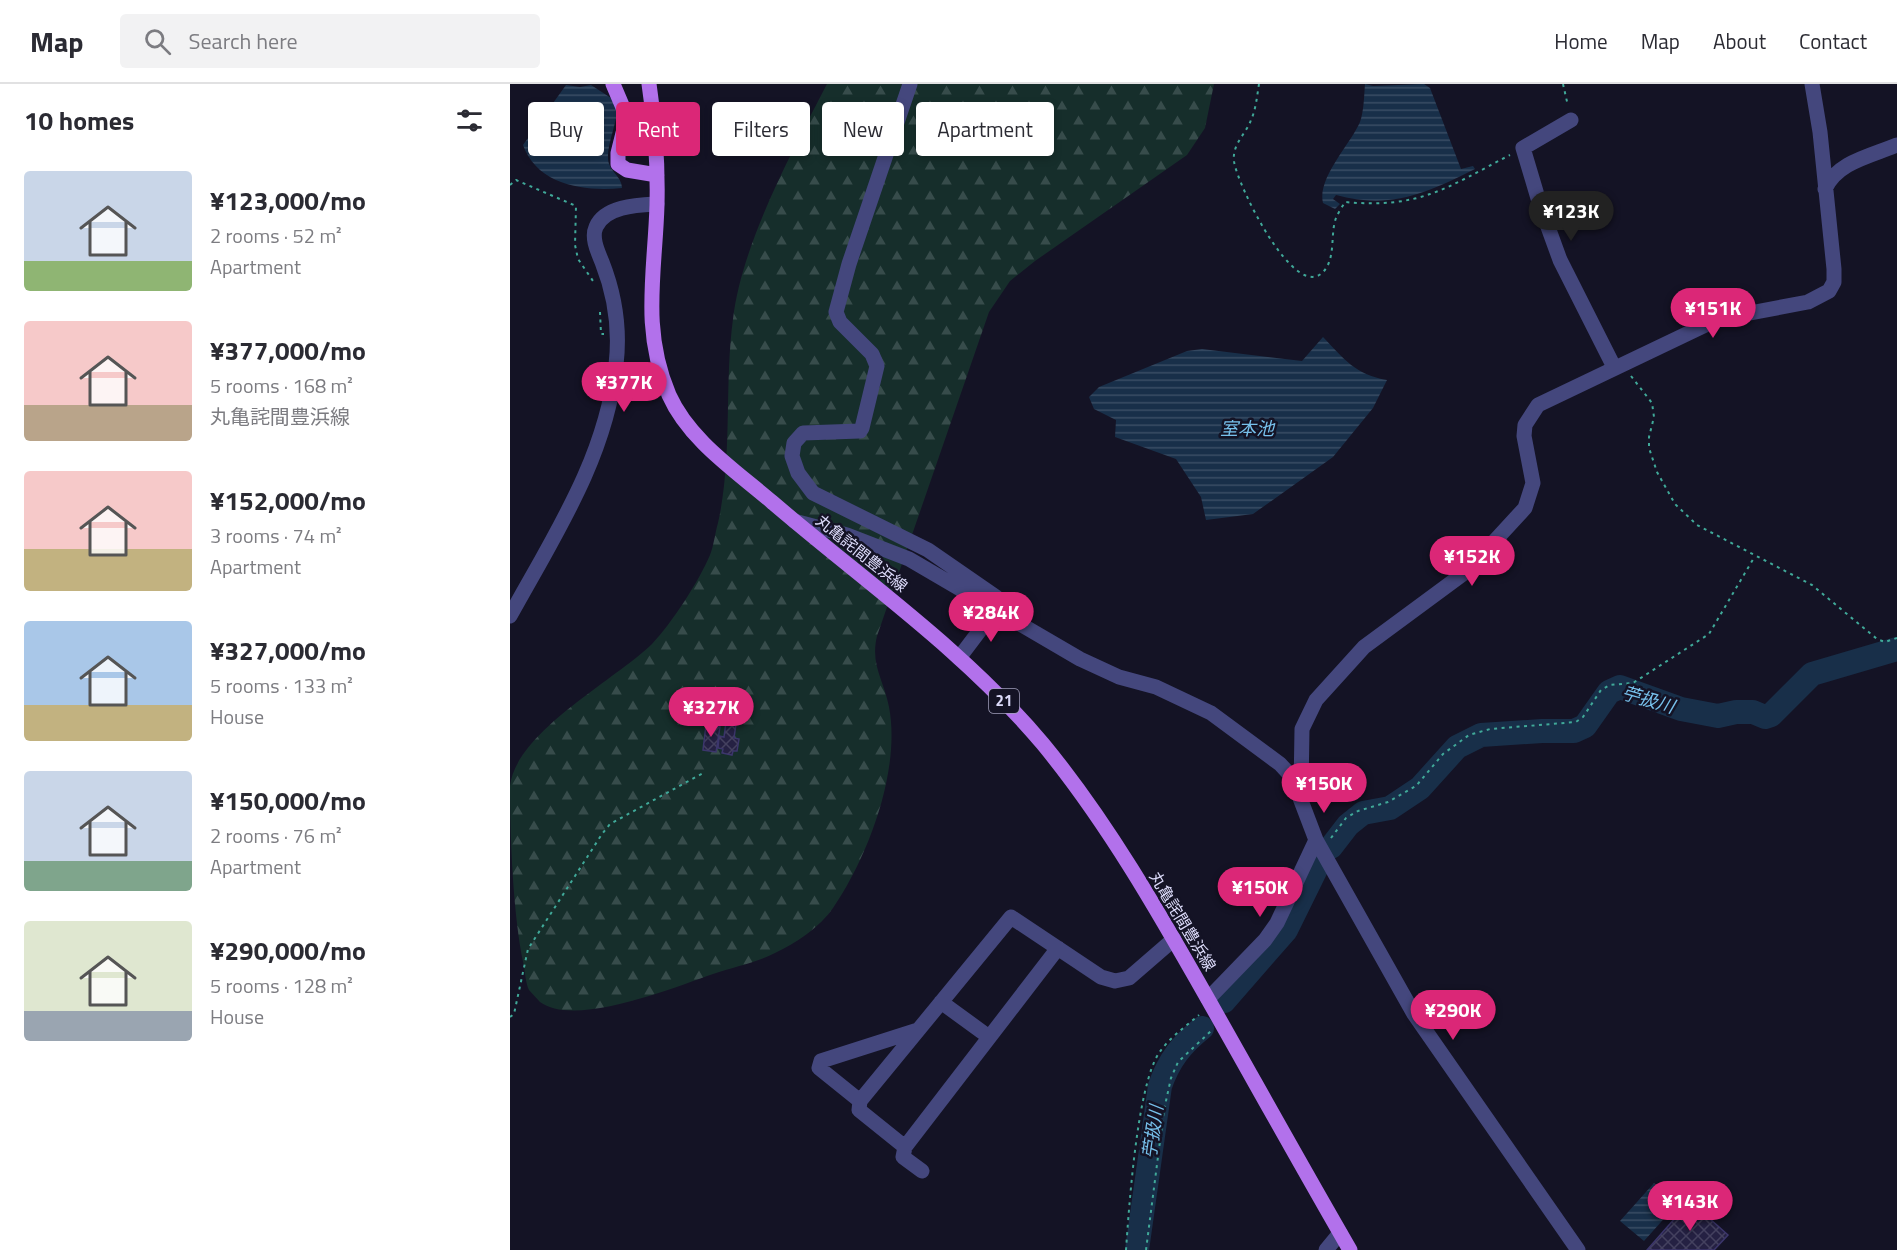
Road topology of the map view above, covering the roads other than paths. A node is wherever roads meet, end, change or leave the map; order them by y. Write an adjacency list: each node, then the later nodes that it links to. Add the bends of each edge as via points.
1 (613, 84): 7 (main road, via 627,117 618,164 627,171)
2 (649, 84): 7 (main road, 丸亀詫間豊浜線 / 21)
3 (910, 84): 12 (street, via 836,312 840,322 873,354 877,366 862,428 803,433 794,443 792,456 798,473 813,493 928,550 996,597)
4 (1812, 84): 8 (street)
5 (1571, 120): 10 (street, via 1523,148 1560,260)
6 (1897, 145): 8 (street, via 1838,169)
7 (657, 175): 9 (main road, 丸亀詫間豊浜線 / 21)
8 (1825, 189): 10 (street, via 1834,282 1829,291 1808,302 1718,319)
9 (657, 204): 11 (main road, 丸亀詫間豊浜線 / 21, via 651,327 669,395 701,439); 13 (street, via 617,210 596,227 596,244 612,290 618,335 610,396 591,466)
10 (1618, 366): 15 (street, via 1538,405 1525,425 1533,483 1525,507 1467,571 1364,647 1317,700 1302,729)
11 (794, 521): 12 (street, via 847,535 909,559); 14 (main road, 丸亀詫間豊浜線 / 21)
12 (996, 609): 14 (street); 15 (street, via 1080,659 1119,677 1156,687 1211,714 1280,764 1292,777)
13 (510, 616)
14 (959, 658): 17 (main road, 丸亀詫間豊浜線 / 21, via 999,695 1083,796)
15 (1301, 800): 16 (street)
16 (1319, 845): 20 (street, via 1265,940); 29 (street, via 1414,1014)
17 (1174, 939): 18 (street, via 1129,978 1115,981); 20 (main road, 丸亀詫間豊浜線 / 21)
18 (1058, 948): 19 (street, via 1011,917); 22 (street)
19 (941, 1002): 21 (street); 22 (street)
20 (1205, 1006): 26 (main road, 丸亀詫間豊浜線 / 21)
21 (919, 1029): 23 (street); 23 (street, via 821,1061 819,1068)
22 (989, 1037): 24 (street)
23 (860, 1101): 24 (street, via 859,1110)
24 (904, 1147): 25 (street, via 903,1157)
25 (922, 1171)
26 (1340, 1233): 27 (street); 28 (main road, 丸亀詫間豊浜線 / 21)
27 (1326, 1250)
28 (1350, 1250)
29 (1578, 1250)

